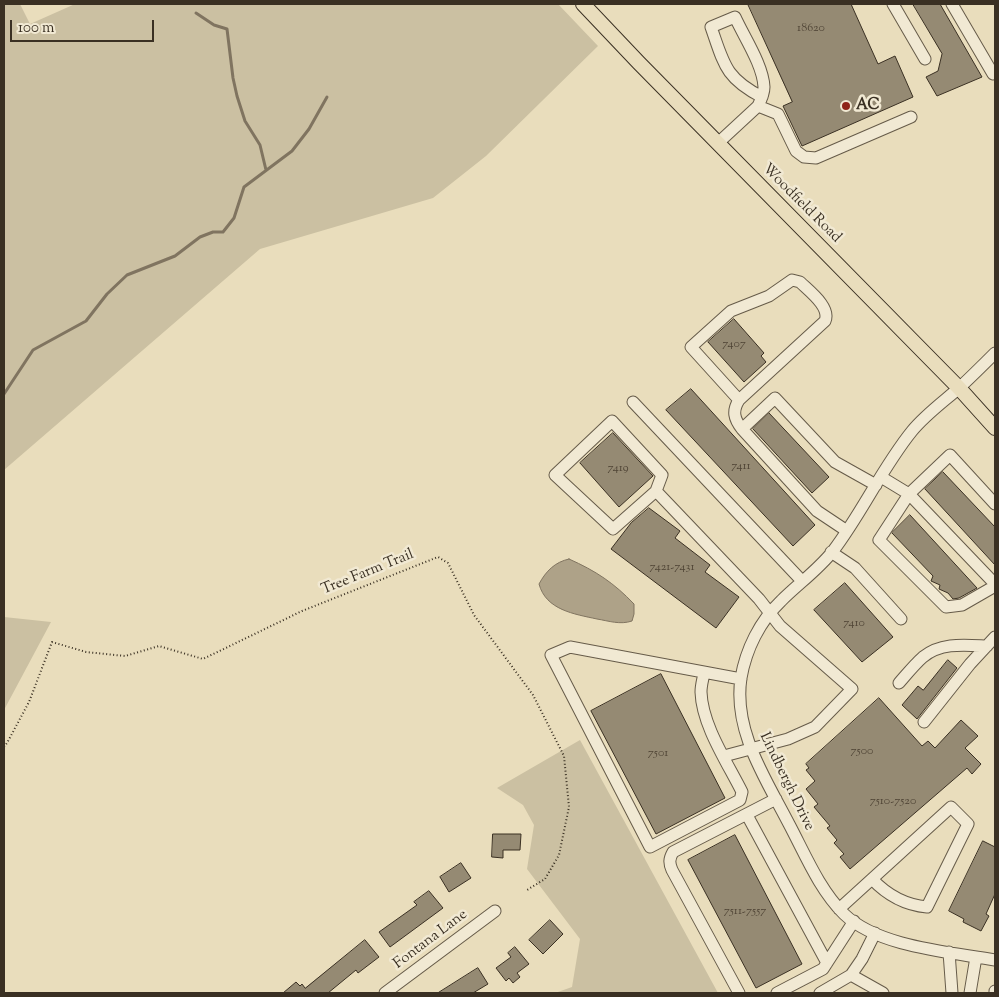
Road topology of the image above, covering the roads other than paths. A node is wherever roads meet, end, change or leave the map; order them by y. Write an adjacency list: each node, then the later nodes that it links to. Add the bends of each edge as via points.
1 (583, 4): 8 (main road, Woodfield Road)
2 (894, 4): 4 (street)
3 (952, 4): 5 (street)
4 (925, 59)
5 (993, 74)
6 (760, 101): 6 (street, via 764,87 760,69 735,17 712,27 725,66 737,82); 7 (street, via 778,114 796,151 804,157 816,158); 8 (street)
7 (911, 117)
8 (718, 143): 10 (main road, Woodfield Road)
9 (995, 354): 10 (street, Lindbergh Drive)
10 (959, 388): 13 (main road, Woodfield Road); 15 (street, Lindbergh Drive, via 913,430)
11 (739, 400): 11 (street, via 825,321 825,308 800,282 792,280 769,296 731,311 691,347); 14 (street, via 734,407 734,415)
12 (633, 402): 21 (street)
13 (995, 428)
14 (742, 429): 15 (street, via 775,398 835,462); 19 (street, via 817,511)
15 (879, 481): 17 (street); 19 (street, Lindbergh Drive)
16 (656, 491): 16 (street, via 613,529 554,475 612,421 662,475); 23 (street)
17 (909, 494): 18 (street, via 950,455); 22 (street); 22 (street, via 879,540 946,607 962,605)
18 (995, 504)
19 (847, 531): 20 (street, Lindbergh Drive)
20 (832, 552): 21 (street, Lindbergh Drive); 24 (street, via 856,568)
21 (802, 581): 23 (street, Lindbergh Drive)
22 (995, 585)
23 (769, 613): 27 (street, Lindbergh Drive, via 751,645); 30 (street, via 852,689 815,727 788,739)
24 (900, 619)
25 (991, 642): 28 (street, via 939,648 923,657); 29 (street)
26 (704, 672): 27 (street); 31 (street, via 701,689 705,712); 31 (street, via 570,647 551,655 650,847 740,800 742,792)
27 (741, 679): 30 (street, Lindbergh Drive, via 743,724)
28 (898, 683)
29 (924, 722)
30 (751, 748): 31 (street); 32 (street, Lindbergh Drive)
31 (724, 756)
32 (776, 799): 33 (street); 35 (street, Lindbergh Drive, via 817,878)
33 (747, 815): 42 (street); 45 (street, via 673,852 669,863)
34 (872, 879): 34 (street, via 951,807 968,824 927,907 902,902); 35 (street)
35 (839, 909): 37 (street, Lindbergh Drive)
36 (496, 911): 44 (street, Fontana Lane)
37 (854, 922): 38 (street, Lindbergh Drive); 42 (street)
38 (875, 933): 39 (street, Lindbergh Drive, via 908,945); 43 (street)
39 (949, 952): 40 (street, Lindbergh Drive); 49 (street)
40 (976, 957): 41 (street, Lindbergh Drive); 50 (street)
41 (995, 960)
42 (827, 963): 46 (street)
43 (850, 975): 47 (street); 48 (street)
44 (385, 993)
45 (739, 993)
46 (777, 993)
47 (820, 993)
48 (883, 993)
49 (952, 993)
50 (970, 993)

